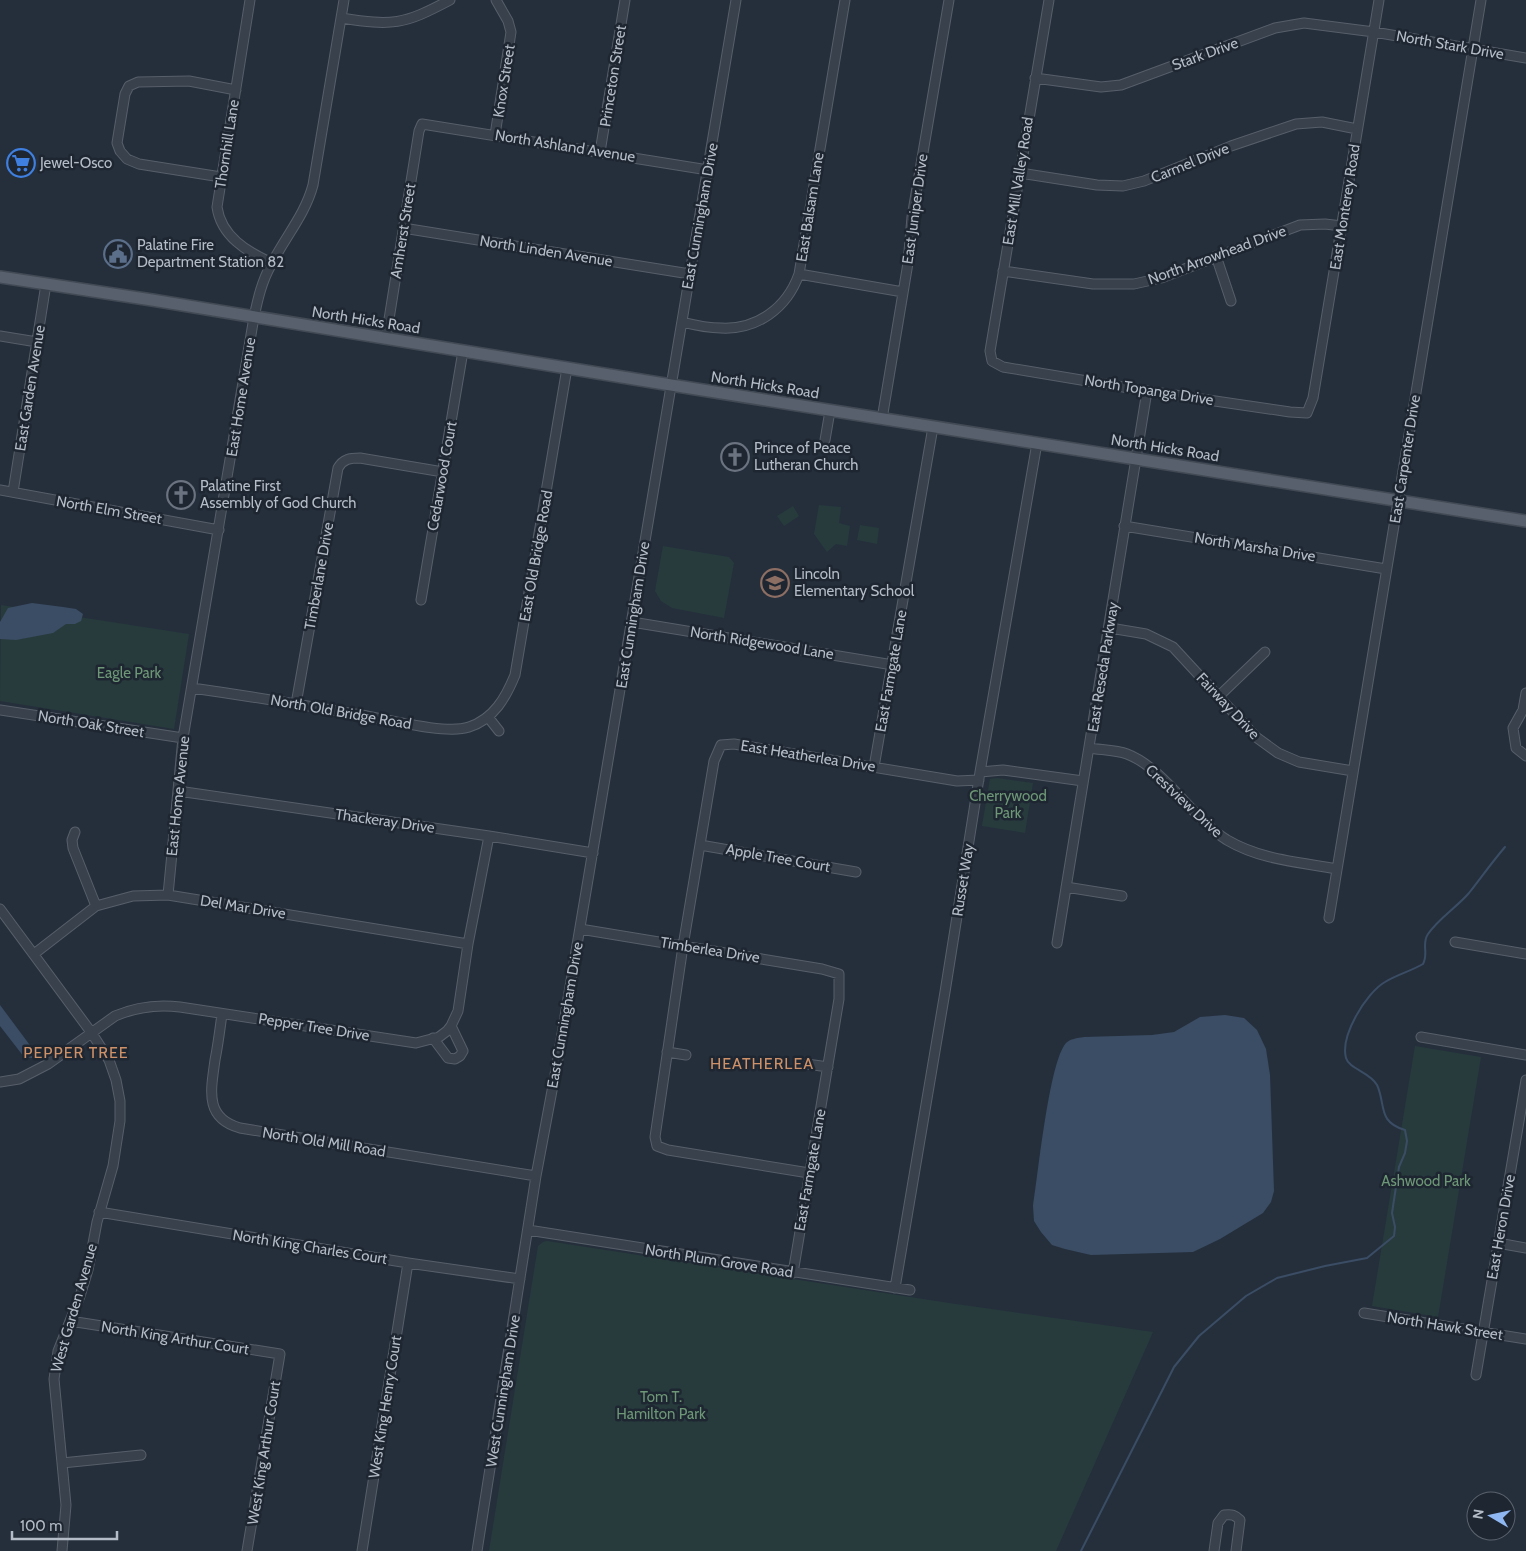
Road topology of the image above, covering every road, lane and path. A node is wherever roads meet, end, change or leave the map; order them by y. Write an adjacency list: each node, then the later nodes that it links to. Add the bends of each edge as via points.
1 (250, 0): 17 (street, Thornhill Lane)
2 (344, 0): 12 (street, East Home Avenue)
3 (450, 0): 12 (street, via 402,22 378,23)
4 (496, 0): 20 (street, Knox Street, via 511,32)
5 (625, 0): 21 (street, Princeton Street)
6 (736, 0): 22 (street, East Cunningham Drive)
7 (845, 0): 31 (street, East Balsam Lane)
8 (949, 0): 34 (street, East Juniper Drive, via 912,217)
9 (1048, 0): 16 (street, East Mill Valley Road)
10 (1379, 0): 13 (street, East Monterey Road)
11 (1481, 0): 14 (street, East Carpenter Drive)
12 (341, 18): 28 (street, East Home Avenue, via 313,185 305,208)
13 (1374, 32): 14 (street, North Stark Drive); 16 (street, Stark Drive, via 1316,23 1292,24 1121,85 1092,86); 19 (street, East Monterey Road)
14 (1472, 49): 15 (street, North Stark Drive); 56 (street, East Carpenter Drive)
15 (1526, 58)
16 (1035, 78): 23 (street, East Mill Valley Road)
17 (236, 90): 24 (street, Thornhill Lane); 24 (street, via 188,81 138,82 129,86 125,94 117,142 127,159 139,164)
18 (422, 124): 20 (street, North Ashland Avenue); 26 (street, Amherst Street)
19 (1358, 129): 23 (street, Carmel Drive, via 1322,122 1296,124 1123,186); 25 (street, East Monterey Road)
20 (495, 135): 21 (street, North Ashland Avenue)
21 (600, 152): 22 (street, North Ashland Avenue)
22 (708, 170): 30 (street, East Cunningham Drive)
23 (1020, 173): 29 (street, East Mill Valley Road)
24 (221, 177): 28 (street, Thornhill Lane, via 217,207 222,225 236,242)
25 (1342, 226): 27 (street, North Arrowhead Drive, via 1300,225); 47 (street, East Monterey Road, via 1313,398)
26 (403, 228): 30 (street, North Linden Avenue); 39 (street, Amherst Street)
27 (1216, 256): 29 (street, North Arrowhead Drive, via 1161,278 1134,284 1093,284); 35 (street)
28 (272, 263): 36 (street, East Home Avenue, via 262,285)
29 (1003, 271): 42 (street, East Mill Valley Road, via 990,351)
30 (690, 274): 37 (street, East Cunningham Drive)
31 (799, 274): 34 (street); 37 (street, East Balsam Lane, via 783,302 755,323 719,328)
32 (0, 276): 33 (main road, North Hicks Road)
33 (46, 284): 36 (main road, North Hicks Road); 40 (street, East Garden Avenue)
34 (903, 292): 48 (street, East Juniper Drive)
35 (1231, 301)
36 (254, 317): 39 (main road, North Hicks Road); 59 (street, East Home Avenue)
37 (682, 322): 44 (street, East Cunningham Drive)
38 (0, 336): 40 (street)
39 (386, 338): 41 (main road, North Hicks Road)
40 (37, 342): 55 (street, East Garden Avenue)
41 (463, 351): 43 (main road, North Hicks Road); 53 (street, Cedarwood Court)
42 (992, 362): 45 (street, North Topanga Drive, via 1003,367)
43 (567, 368): 44 (main road, North Hicks Road); 72 (street, East Old Bridge Road, via 515,675 505,698)
44 (671, 385): 46 (main road, North Hicks Road); 62 (street, East Cunningham Drive)
45 (1147, 391): 47 (street, North Topanga Drive); 52 (street, East Reseda Parkway)
46 (830, 411): 48 (main road, North Hicks Road); 50 (street)
47 (1307, 413)
48 (882, 419): 49 (main road, North Hicks Road)
49 (934, 427): 51 (main road, North Hicks Road); 65 (street, East Farmgate Lane)
50 (825, 440)
51 (1037, 443): 52 (main road, North Hicks Road); 79 (street, Russet Way)
52 (1136, 459): 56 (main road, North Hicks Road); 58 (street, East Reseda Parkway)
53 (443, 472): 61 (street, Cedarwood Court); 69 (street, Timberlane Drive, via 360,458 350,458 340,464)
54 (0, 490): 55 (street, North Elm Street)
55 (13, 492): 59 (street, North Elm Street)
56 (1398, 500): 57 (main road, North Hicks Road); 60 (street, East Carpenter Drive)
57 (1526, 521)
58 (1124, 526): 60 (street, North Marsha Drive); 63 (street, East Reseda Parkway)
59 (219, 530): 66 (street, East Home Avenue)
60 (1386, 569): 78 (street, East Carpenter Drive)
61 (421, 600)
62 (632, 622): 65 (street, North Ridgewood Lane); 85 (street, East Cunningham Drive)
63 (1110, 628): 68 (street, Fairway Drive, via 1146,634 1173,647); 75 (street, East Reseda Parkway)
64 (1265, 652): 68 (street)
65 (893, 665): 77 (street, East Farmgate Lane)
66 (192, 688): 69 (street, North Old Bridge Road); 74 (street, East Home Avenue)
67 (1526, 693): 71 (street)
68 (1219, 696): 78 (street, Fairway Drive, via 1256,737 1278,753 1299,762)
69 (296, 704): 72 (street, North Old Bridge Road, via 443,729 469,728)
70 (0, 710): 74 (street, North Oak Street)
71 (1525, 711): 76 (street, via 1514,728 1516,748)
72 (488, 717): 73 (street)
73 (499, 731)
74 (183, 738): 81 (street, East Home Avenue)
75 (1089, 748): 80 (street, East Reseda Parkway); 86 (street, Crestview Drive, via 1125,753 1139,760 1209,826 1245,849 1278,860)
76 (1526, 756)
77 (874, 767): 79 (street, East Heatherlea Drive, via 957,782); 84 (street, East Heatherlea Drive, via 734,744 721,745 714,762)
78 (1353, 771): 86 (street, East Carpenter Drive)
79 (979, 776): 80 (street, via 1003,770); 125 (street, Russet Way)
80 (1083, 781): 88 (street, East Reseda Parkway)
81 (178, 791): 83 (street, Thackeray Drive); 89 (street, East Home Avenue)
82 (75, 832): 91 (street, via 73,848)
83 (489, 836): 85 (street, Thackeray Drive); 97 (street)
84 (700, 844): 87 (street, Apple Tree Court); 98 (street, East Heatherlea Drive)
85 (593, 853): 94 (street, East Cunningham Drive)
86 (1337, 869): 93 (street, East Carpenter Drive)
87 (856, 872)
88 (1066, 887): 90 (street); 96 (street, East Reseda Parkway)
89 (168, 895): 91 (street, Del Mar Drive, via 133,896); 97 (street, Del Mar Drive)
90 (1122, 896)
91 (96, 906): 99 (street, Del Mar Drive)
92 (0, 909): 99 (street)
93 (1329, 918)
94 (580, 929): 98 (street, Timberlea Drive); 117 (street, East Cunningham Drive)
95 (1455, 942): 100 (street)
96 (1056, 943)
97 (468, 944): 103 (street, via 458,1011)
98 (683, 946): 101 (street, Timberlea Drive); 107 (street, East Heatherlea Drive)
99 (34, 954): 104 (street)
100 (1526, 954)
101 (839, 974): 111 (street, East Farmgate Lane, via 840,992)
102 (222, 1014): 104 (street, Pepper Tree Drive, via 175,1006 152,1006 115,1016); 106 (street, Pepper Tree Drive, via 416,1043); 117 (street, North Old Mill Road, via 210,1091 216,1112 228,1123 240,1128)
103 (451, 1026): 106 (street, Pepper Tree Drive); 106 (street, via 463,1051 460,1056 448,1058)
104 (91, 1032): 113 (street, Pepper Tree Drive, via 48,1064 19,1079); 118 (street, West Garden Avenue, via 109,1060 119,1092 120,1121 115,1157)
105 (1421, 1037): 109 (street)
106 (433, 1038)
107 (667, 1052): 108 (street); 116 (street, East Heatherlea Drive, via 655,1137 657,1146)
108 (686, 1055)
109 (1526, 1055)
110 (807, 1064): 111 (street)
111 (828, 1067): 116 (street, East Farmgate Lane)
112 (1526, 1080): 114 (street, East Heron Drive)
113 (0, 1082)
114 (1516, 1146): 115 (street); 120 (street, East Heron Drive)
115 (1526, 1148)
116 (809, 1173): 123 (street, East Farmgate Lane)
117 (536, 1176): 119 (street, East Cunningham Drive)
118 (99, 1212): 122 (street, North King Charles Court); 128 (street, West Garden Avenue, via 88,1270)
119 (528, 1230): 123 (street, North Plum Grove Road); 124 (street, West Cunningham Drive)
120 (1498, 1244): 121 (street); 129 (street, East Heron Drive)
121 (1526, 1248)
122 (408, 1263): 124 (street, North King Charles Court); 137 (street, West King Henry Court)
123 (793, 1273): 125 (street, North Plum Grove Road)
124 (520, 1279): 138 (street, West Cunningham Drive)
125 (895, 1288): 126 (street, North Plum Grove Road)
126 (910, 1290)
127 (1364, 1313): 129 (street, North Hawk Street)
128 (70, 1321): 131 (street, North King Arthur Court); 134 (street, West Garden Avenue, via 58,1351 54,1379)
129 (1483, 1332): 130 (street, North Hawk Street); 132 (street, East Heron Drive)
130 (1526, 1339)
131 (280, 1354): 136 (street, West King Arthur Court)
132 (1476, 1375)
133 (142, 1454): 134 (street)
134 (62, 1463): 135 (street, West Garden Avenue, via 66,1505)
135 (62, 1551)
136 (247, 1551)
137 (362, 1551)
138 (477, 1551)
139 (1214, 1551): 140 (street, via 1220,1518 1230,1514 1240,1520)
140 (1236, 1551)

